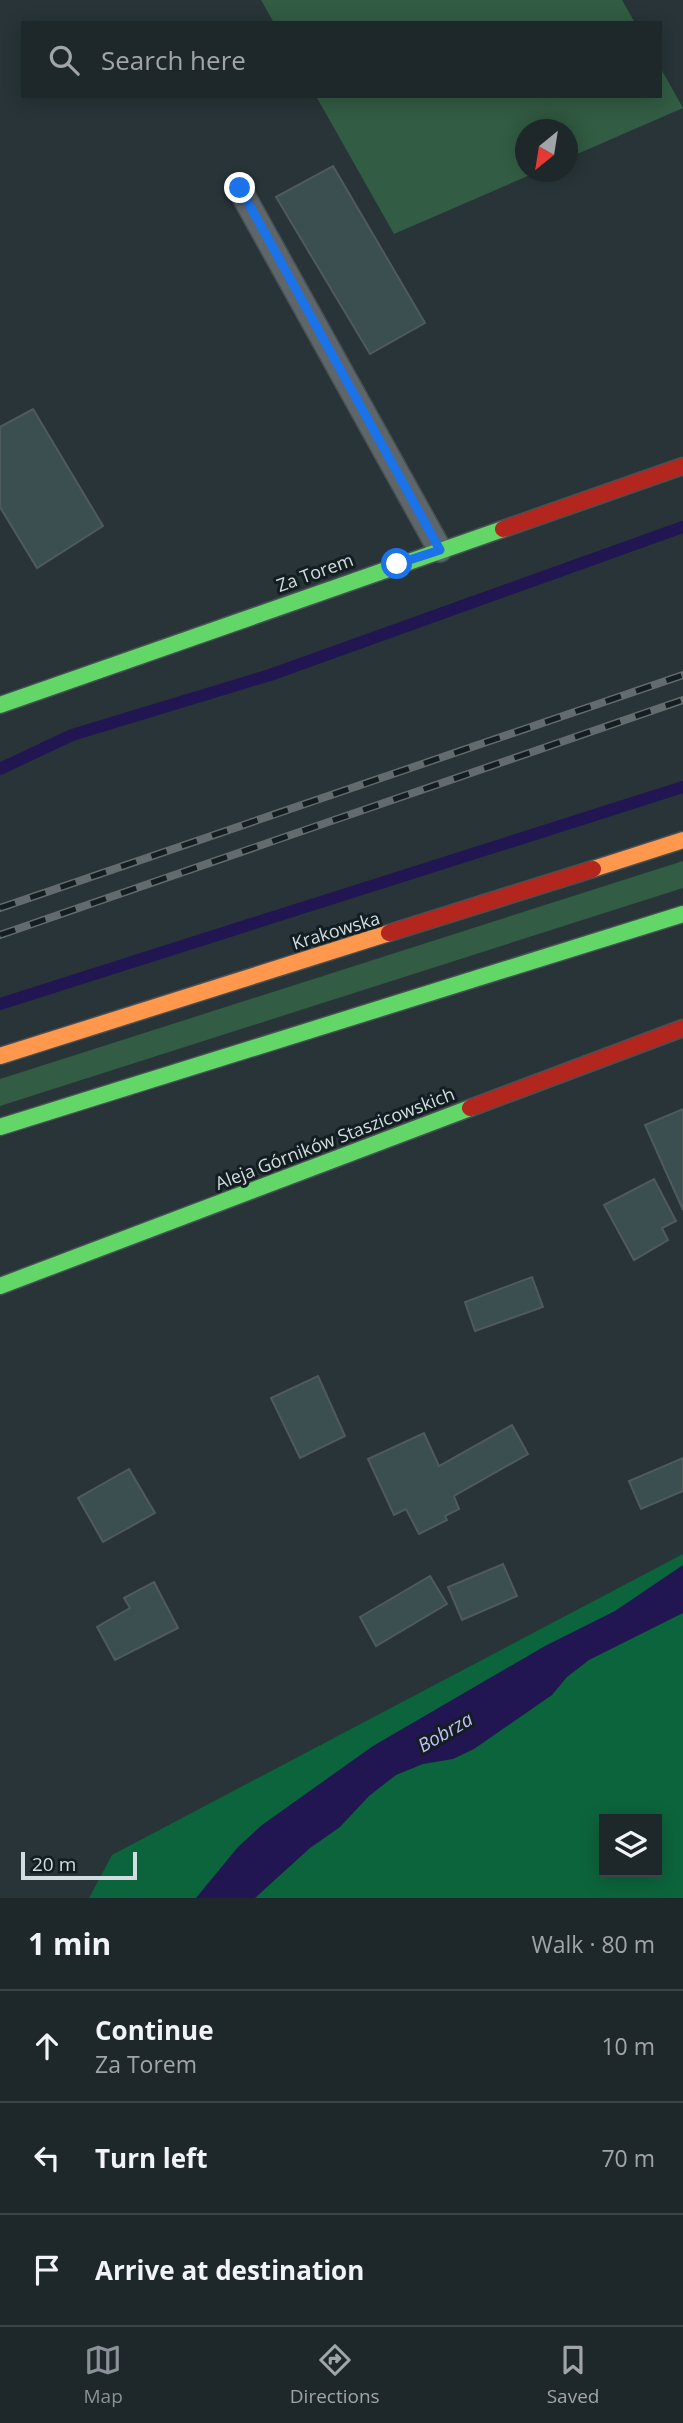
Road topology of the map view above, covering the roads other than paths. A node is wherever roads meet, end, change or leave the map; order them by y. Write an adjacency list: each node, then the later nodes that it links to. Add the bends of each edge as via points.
1 (240, 188): 3 (lane)
2 (683, 466): 3 (street, Za Torem)
3 (440, 550): 4 (street, Za Torem)
4 (0, 705)
5 (683, 840): 8 (street, Krakowska)
6 (683, 914): 9 (street)
7 (683, 1028): 10 (street, Aleja Górników Staszicowskich)
8 (0, 1056)
9 (0, 1127)
10 (0, 1286)

